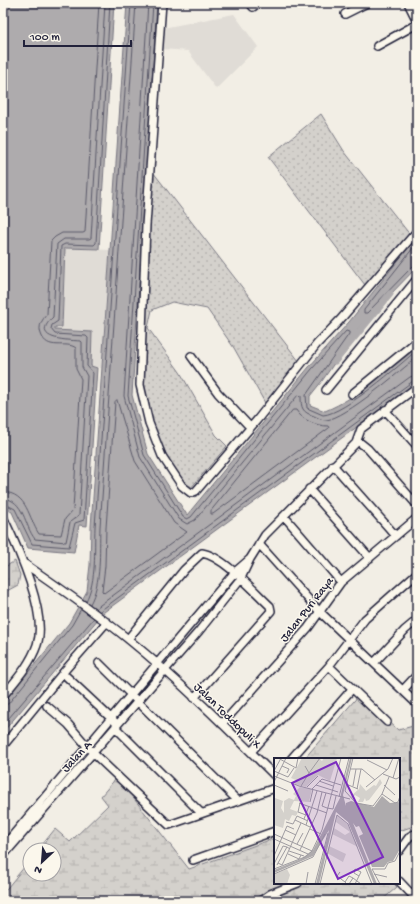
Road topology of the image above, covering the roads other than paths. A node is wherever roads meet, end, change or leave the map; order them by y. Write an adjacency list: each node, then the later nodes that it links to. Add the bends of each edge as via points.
1 (162, 3): 17 (street, via 146,225 140,385 149,423 162,456 182,486 191,493 196,491)
2 (250, 3): 3 (street, via 253,7)
3 (258, 3)
4 (367, 3): 6 (street)
5 (408, 3): 7 (street)
6 (345, 14)
7 (417, 23): 8 (street)
8 (377, 46)
9 (417, 231): 17 (street, via 317,344)
10 (417, 279): 14 (street)
11 (417, 341): 15 (street)
12 (191, 356): 17 (street, via 218,393)
13 (417, 386): 16 (street)
14 (326, 390)
15 (352, 394)
16 (385, 410): 18 (street, via 361,429); 19 (street)
17 (250, 426)
18 (358, 441): 20 (street); 22 (street)
19 (417, 446)
20 (333, 465): 21 (street); 26 (street)
21 (309, 489): 23 (street); 28 (street)
22 (417, 505)
23 (284, 516): 27 (street); 34 (street)
24 (3, 517): 30 (street)
25 (417, 518): 26 (street, Jalan Puri Raya)
26 (396, 536): 28 (street, Jalan Puri Raya)
27 (259, 544): 29 (street); 35 (street)
28 (370, 558): 34 (street, Jalan Puri Raya)
29 (250, 559): 31 (street, Jalan A); 33 (street, Jalan A)
30 (25, 564): 37 (street, Jalan Toddopuli X); 51 (street, via 36,609 39,636 32,658)
31 (235, 572): 33 (street); 38 (street, via 207,554 198,555); 40 (street, Jalan A)
32 (417, 573): 39 (street, via 368,616)
33 (242, 578): 41 (street, Jalan A); 53 (street, via 270,606 271,611)
34 (341, 582): 35 (street, Jalan Puri Raya)
35 (319, 611): 39 (street); 59 (street, Jalan Puri Raya, via 308,628)
36 (417, 620): 43 (street)
37 (106, 621): 38 (street, Jalan Toddopuli X); 61 (street)
38 (128, 639): 44 (street, Jalan Toddopuli X)
39 (349, 639): 43 (street); 45 (street)
40 (164, 655): 41 (street); 44 (street, Jalan A)
41 (172, 662): 46 (street, Jalan A)
42 (100, 663): 52 (street)
43 (374, 663): 50 (street)
44 (156, 664): 46 (street, Jalan Toddopuli X); 52 (street, Jalan A)
45 (329, 666): 49 (street); 63 (street)
46 (164, 670): 53 (street, Jalan Toddopuli X); 54 (street, Jalan A)
47 (417, 676): 50 (street)
48 (67, 677): 57 (street)
49 (352, 689): 58 (street); 65 (street)
50 (403, 690): 55 (street)
51 (4, 692)
52 (132, 694): 54 (street); 57 (street, Jalan A)
53 (194, 698): 59 (street, Jalan Toddopuli X)
54 (138, 703): 60 (street, Jalan A); 68 (street)
55 (417, 704)
56 (47, 706): 62 (street)
57 (112, 719): 60 (street); 62 (street, Jalan A)
58 (386, 722)
59 (222, 724): 63 (street, Jalan Toddopuli X)
60 (117, 727): 64 (street, Jalan A); 69 (street)
61 (3, 746)
62 (88, 746): 64 (street); 70 (street, Jalan A)
63 (251, 752): 66 (street, Jalan Toddopuli X)
64 (94, 753): 69 (street, via 166,823 175,824); 70 (street, Jalan A)
65 (292, 758)
66 (274, 775)
67 (274, 788): 68 (street)
68 (237, 800): 69 (street)
69 (201, 813)
70 (33, 815): 73 (street, Jalan A); 75 (street, Jalan A)
71 (274, 831): 76 (street)
72 (417, 833): 74 (street, via 410,836)
73 (3, 847)
74 (400, 850)
75 (3, 856)
76 (193, 860)
77 (400, 883): 79 (street)
78 (295, 884): 80 (street)
79 (417, 900)
80 (260, 901)

